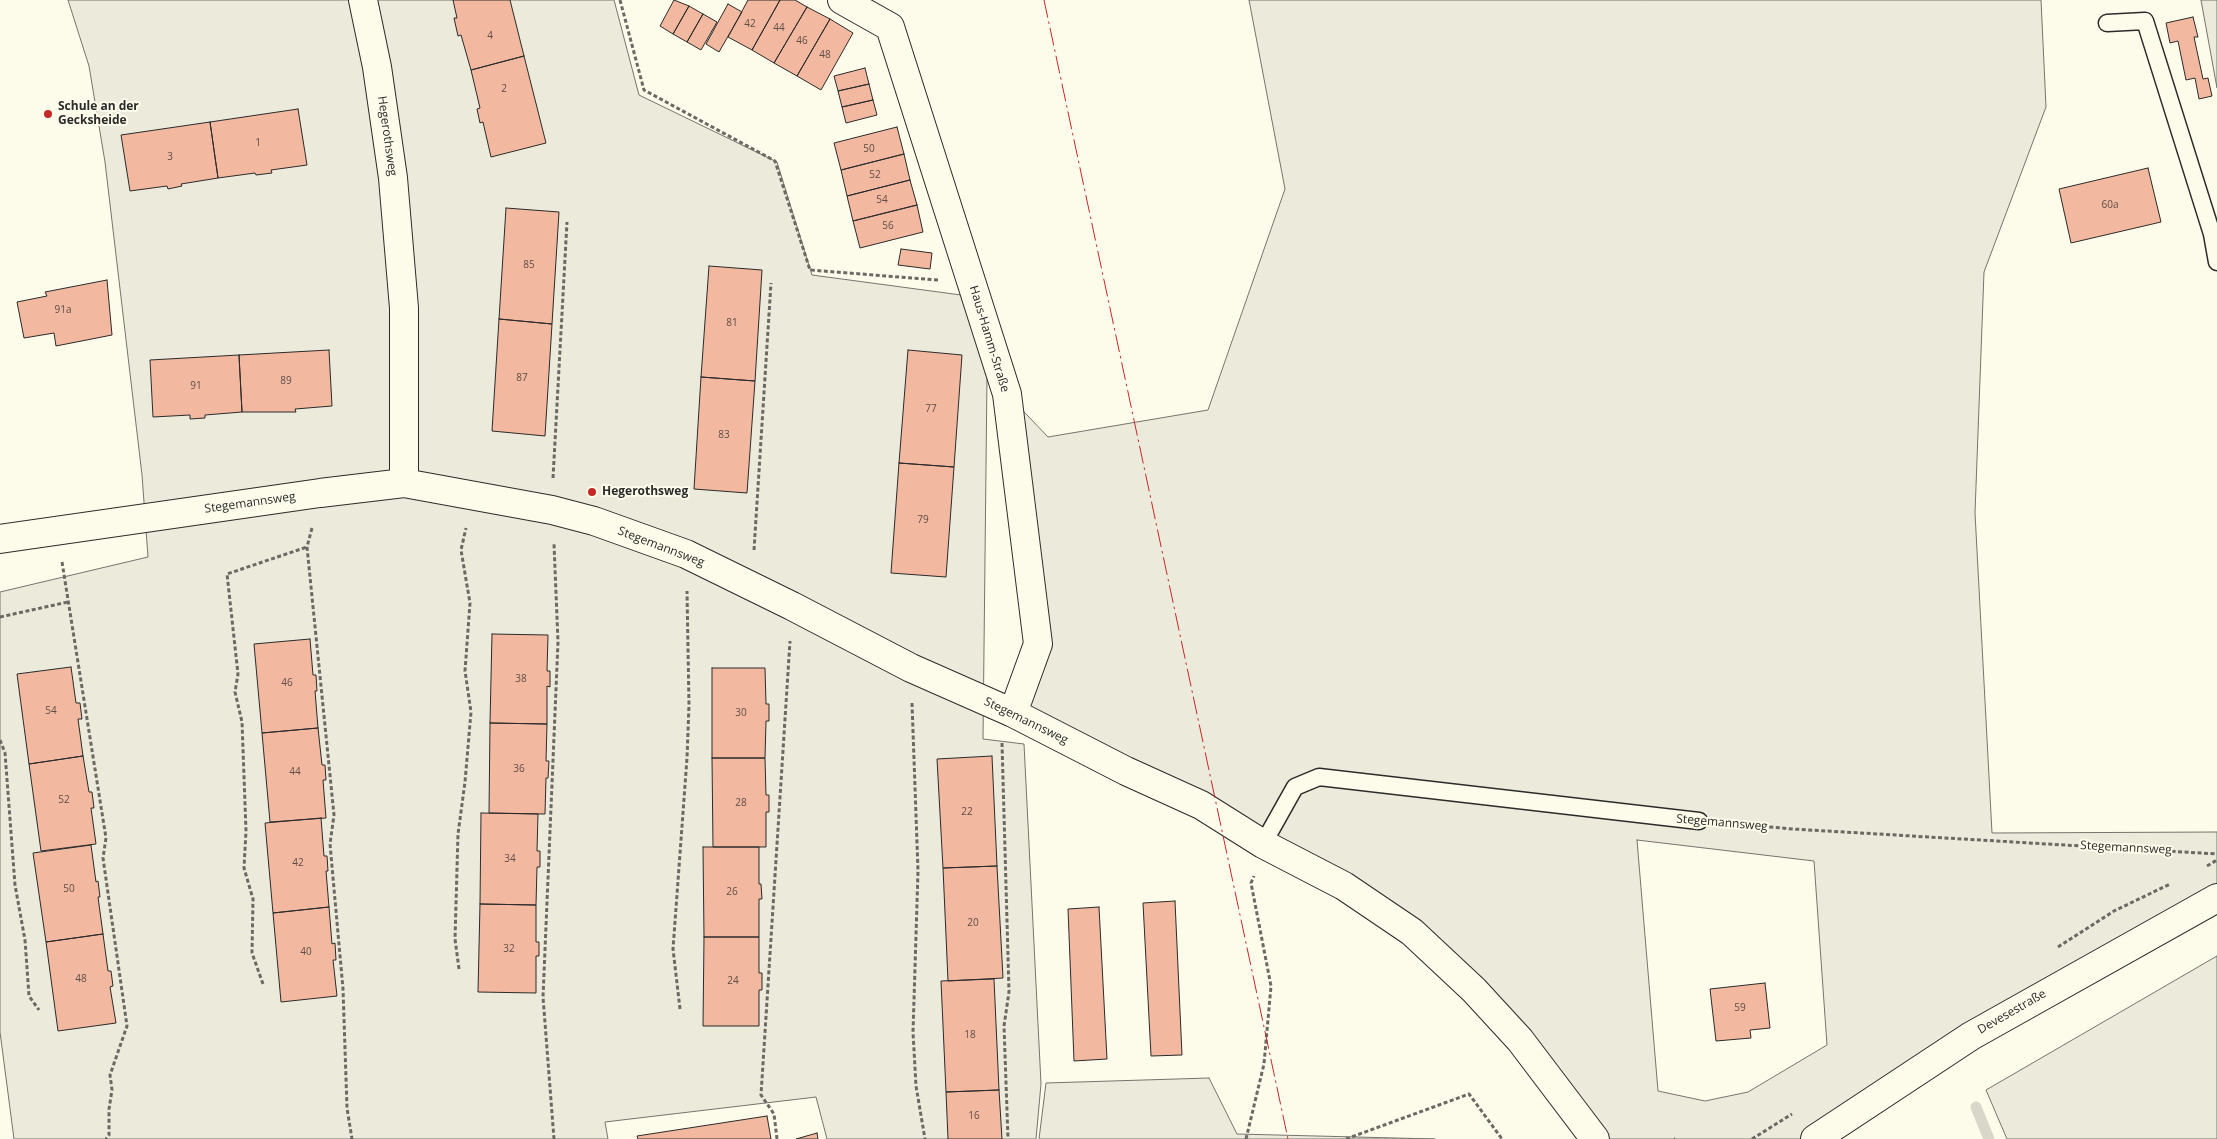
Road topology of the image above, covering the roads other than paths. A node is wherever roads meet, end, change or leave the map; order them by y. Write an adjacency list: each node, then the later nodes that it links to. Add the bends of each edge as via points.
1 (362, 0): 5 (street, Hegerothsweg, via 377,66 393,178 404,308)
2 (842, 0): 7 (street, Haus-Hamm-Straße, via 890,27 1007,394 1038,644)
3 (2107, 23): 4 (lane, via 2145,22 2212,234)
4 (2217, 262)
5 (404, 484): 6 (street, Stegemannsweg); 7 (street, Stegemannsweg, via 552,510 594,521 686,554 911,668)
6 (0, 539)
7 (1007, 710): 9 (street, Stegemannsweg, via 1201,805)
8 (1699, 821): 9 (lane, Stegemannsweg, via 1319,777 1295,787)
9 (1263, 844): 11 (street, Stegemannsweg, via 1344,886 1412,932 1474,990 1520,1040)
10 (2217, 898): 12 (street, Devesestraße, via 1971,1036)
11 (1595, 1139)
12 (1815, 1139)

